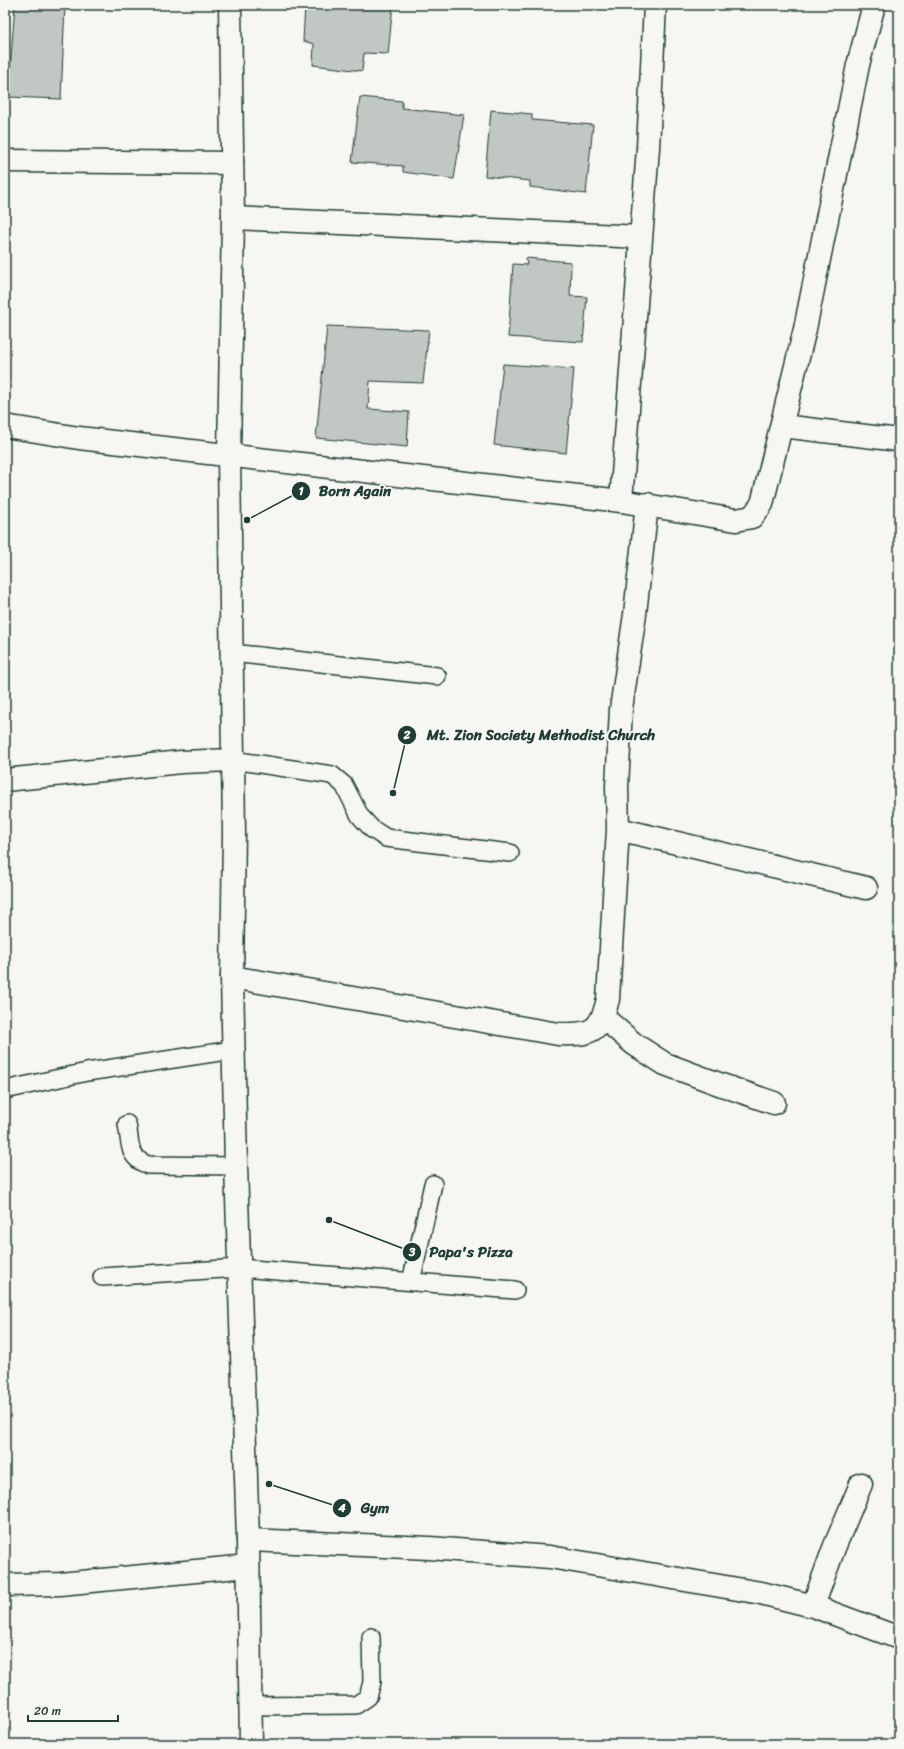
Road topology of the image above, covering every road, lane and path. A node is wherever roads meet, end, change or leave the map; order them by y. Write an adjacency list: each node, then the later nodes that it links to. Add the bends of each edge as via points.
1 (230, 5): 5 (street)
2 (655, 5): 7 (street)
3 (874, 5): 9 (street, via 858,65 805,329)
4 (5, 162): 5 (street)
5 (232, 163): 6 (street)
6 (233, 218): 7 (street); 11 (street)
7 (641, 236): 12 (street)
8 (5, 426): 11 (street, via 79,438)
9 (782, 426): 10 (street); 13 (street, via 762,504 752,517 736,520)
10 (899, 440)
11 (228, 456): 12 (street); 14 (street)
12 (621, 501): 13 (street)
13 (648, 504): 18 (street, via 621,708 617,787)
14 (232, 653): 15 (lane); 16 (street)
15 (436, 676)
16 (232, 760): 17 (street, via 181,762); 19 (lane, via 332,775 344,785 360,816 372,829 386,838); 21 (street)
17 (5, 780)
18 (618, 829): 20 (street); 22 (street, via 608,999)
19 (510, 853)
20 (866, 888)
21 (232, 977): 22 (street, via 558,1034 578,1035 594,1030); 23 (street)
22 (604, 1018): 25 (street, via 634,1044 665,1064)
23 (233, 1050): 24 (lane, via 87,1072); 27 (street)
24 (5, 1090)
25 (774, 1103)
26 (127, 1124): 27 (lane, via 133,1155 138,1161 148,1164)
27 (236, 1166): 29 (street)
28 (432, 1184): 31 (lane)
29 (239, 1268): 30 (lane); 31 (lane); 34 (street)
30 (102, 1277)
31 (411, 1282): 32 (lane)
32 (515, 1290)
33 (861, 1484): 37 (street)
34 (248, 1540): 35 (street); 37 (street, via 428,1548 550,1557 761,1593)
35 (248, 1566): 36 (street, via 60,1584); 40 (street)
36 (5, 1586)
37 (813, 1606): 39 (street)
38 (371, 1637): 40 (lane, via 372,1682 368,1697 356,1705)
39 (899, 1638)
40 (250, 1706): 41 (street)
41 (251, 1744)

